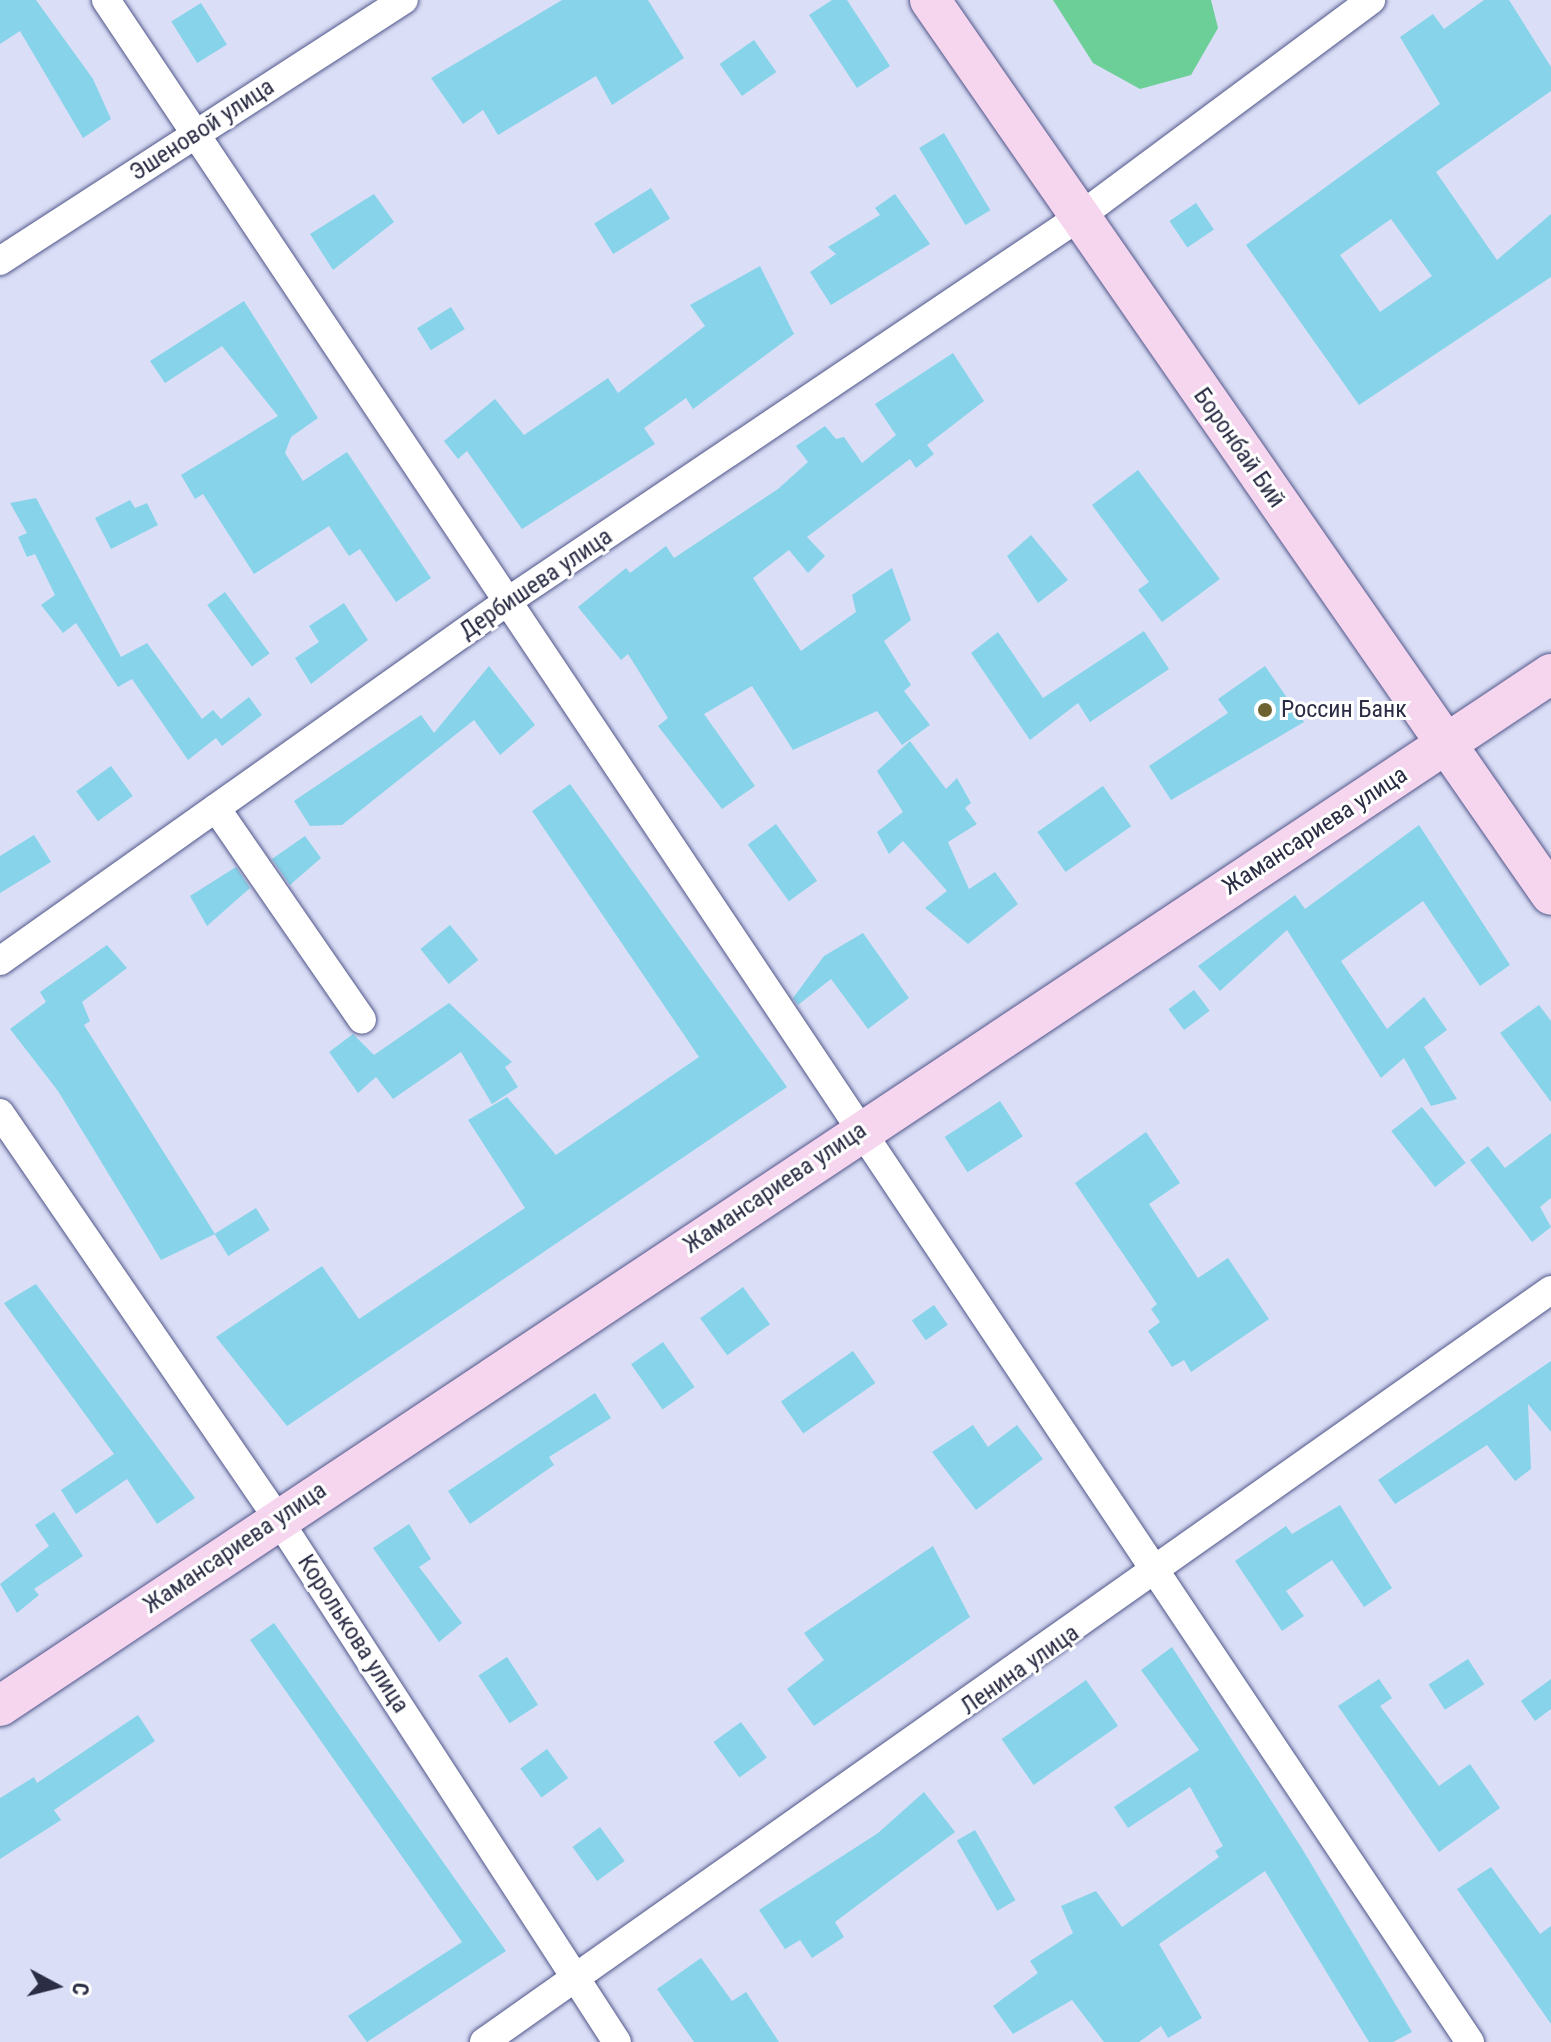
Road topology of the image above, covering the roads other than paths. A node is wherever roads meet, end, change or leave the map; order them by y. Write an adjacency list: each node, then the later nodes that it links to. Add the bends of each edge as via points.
1 (106, 0): 5 (street)
2 (404, 0): 5 (street, Эшеновой улица)
3 (930, 0): 6 (main road, Боронбай Бий)
4 (1371, 0): 6 (street, Дербишева улица)
5 (196, 134): 7 (street, Эшеновой улица); 8 (street)
6 (1079, 217): 8 (street, Дербишева улица); 10 (main road, Боронбай Бий)
7 (0, 261)
8 (508, 601): 11 (street, Дербишева улица); 16 (street)
9 (1551, 674): 10 (main road, Жамансариева улица)
10 (1445, 744): 12 (main road, Боронбай Бий); 16 (main road, Жамансариева улица)
11 (216, 808): 13 (street, Дербишева улица); 14 (street)
12 (1551, 895)
13 (0, 961)
14 (362, 1020)
15 (0, 1113): 18 (street, Королькова улица)
16 (861, 1131): 18 (main road, Жамансариева улица); 19 (street)
17 (1551, 1290): 19 (street, Ленина улица)
18 (278, 1519): 20 (main road, Жамансариева улица); 21 (street, Королькова улица)
19 (1157, 1574): 21 (street, Ленина улица); 24 (street)
20 (0, 1706)
21 (576, 1980): 22 (street, Ленина улица); 23 (street, Королькова улица)
22 (484, 2042)
23 (617, 2042)
24 (1470, 2042)

